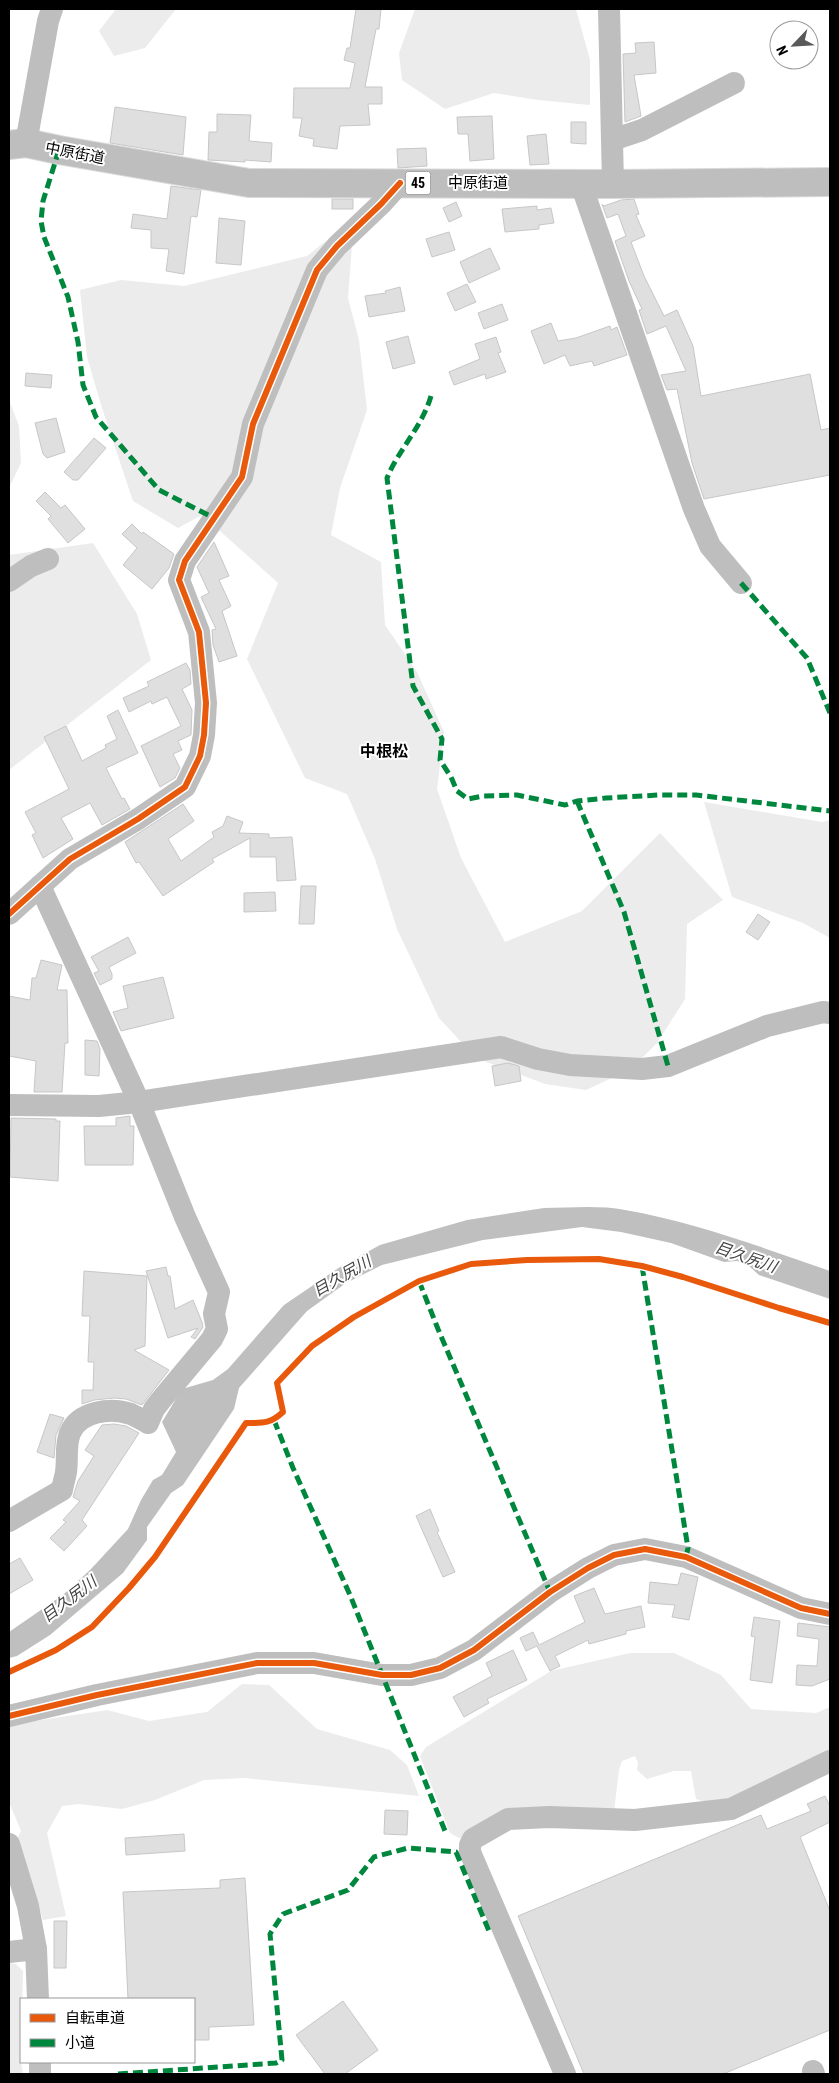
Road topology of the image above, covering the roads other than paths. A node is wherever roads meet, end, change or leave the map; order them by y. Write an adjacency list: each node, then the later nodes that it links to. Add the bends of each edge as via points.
1 (52, 9): 5 (street)
2 (609, 9): 4 (street)
3 (734, 83): 4 (street, via 642,130)
4 (612, 140): 9 (street)
5 (17, 144): 7 (main road, 中原街道 / 45, via 249,182)
6 (830, 182): 9 (main road, 中原街道 / 45)
7 (400, 183): 8 (main road, 中原街道 / 45); 13 (street, via 317,270 253,424 242,477 185,561 179,580 199,632 206,703 200,756 185,787 70,859)
8 (581, 184): 9 (main road, 中原街道 / 45); 12 (street, via 694,509 710,546)
9 (613, 184)
10 (48, 558): 11 (street)
11 (9, 581)
12 (741, 584)
13 (40, 886): 14 (street); 16 (street)
14 (9, 914)
15 (830, 1013): 16 (street, via 768,1026 668,1066 642,1069 570,1065 501,1047)
16 (139, 1102): 17 (street, via 99,1106); 18 (street, via 219,1292 214,1314 217,1329 154,1409 148,1423 131,1414 114,1411 82,1418 70,1432 62,1490)
17 (9, 1105)
18 (9, 1521)
19 (830, 1614): 20 (street, via 800,1608 686,1557 645,1549 614,1554 588,1568 550,1592 474,1650 440,1668 411,1674 382,1674 314,1662 257,1663)
20 (9, 1716)
21 (830, 1761): 26 (street, via 731,1809 635,1820 548,1816 508,1819 473,1839 470,1852)
22 (9, 1844): 23 (street, via 28,1906)
23 (36, 1949): 24 (street); 25 (street)
24 (9, 1952)
25 (38, 1998)
26 (565, 2074)

